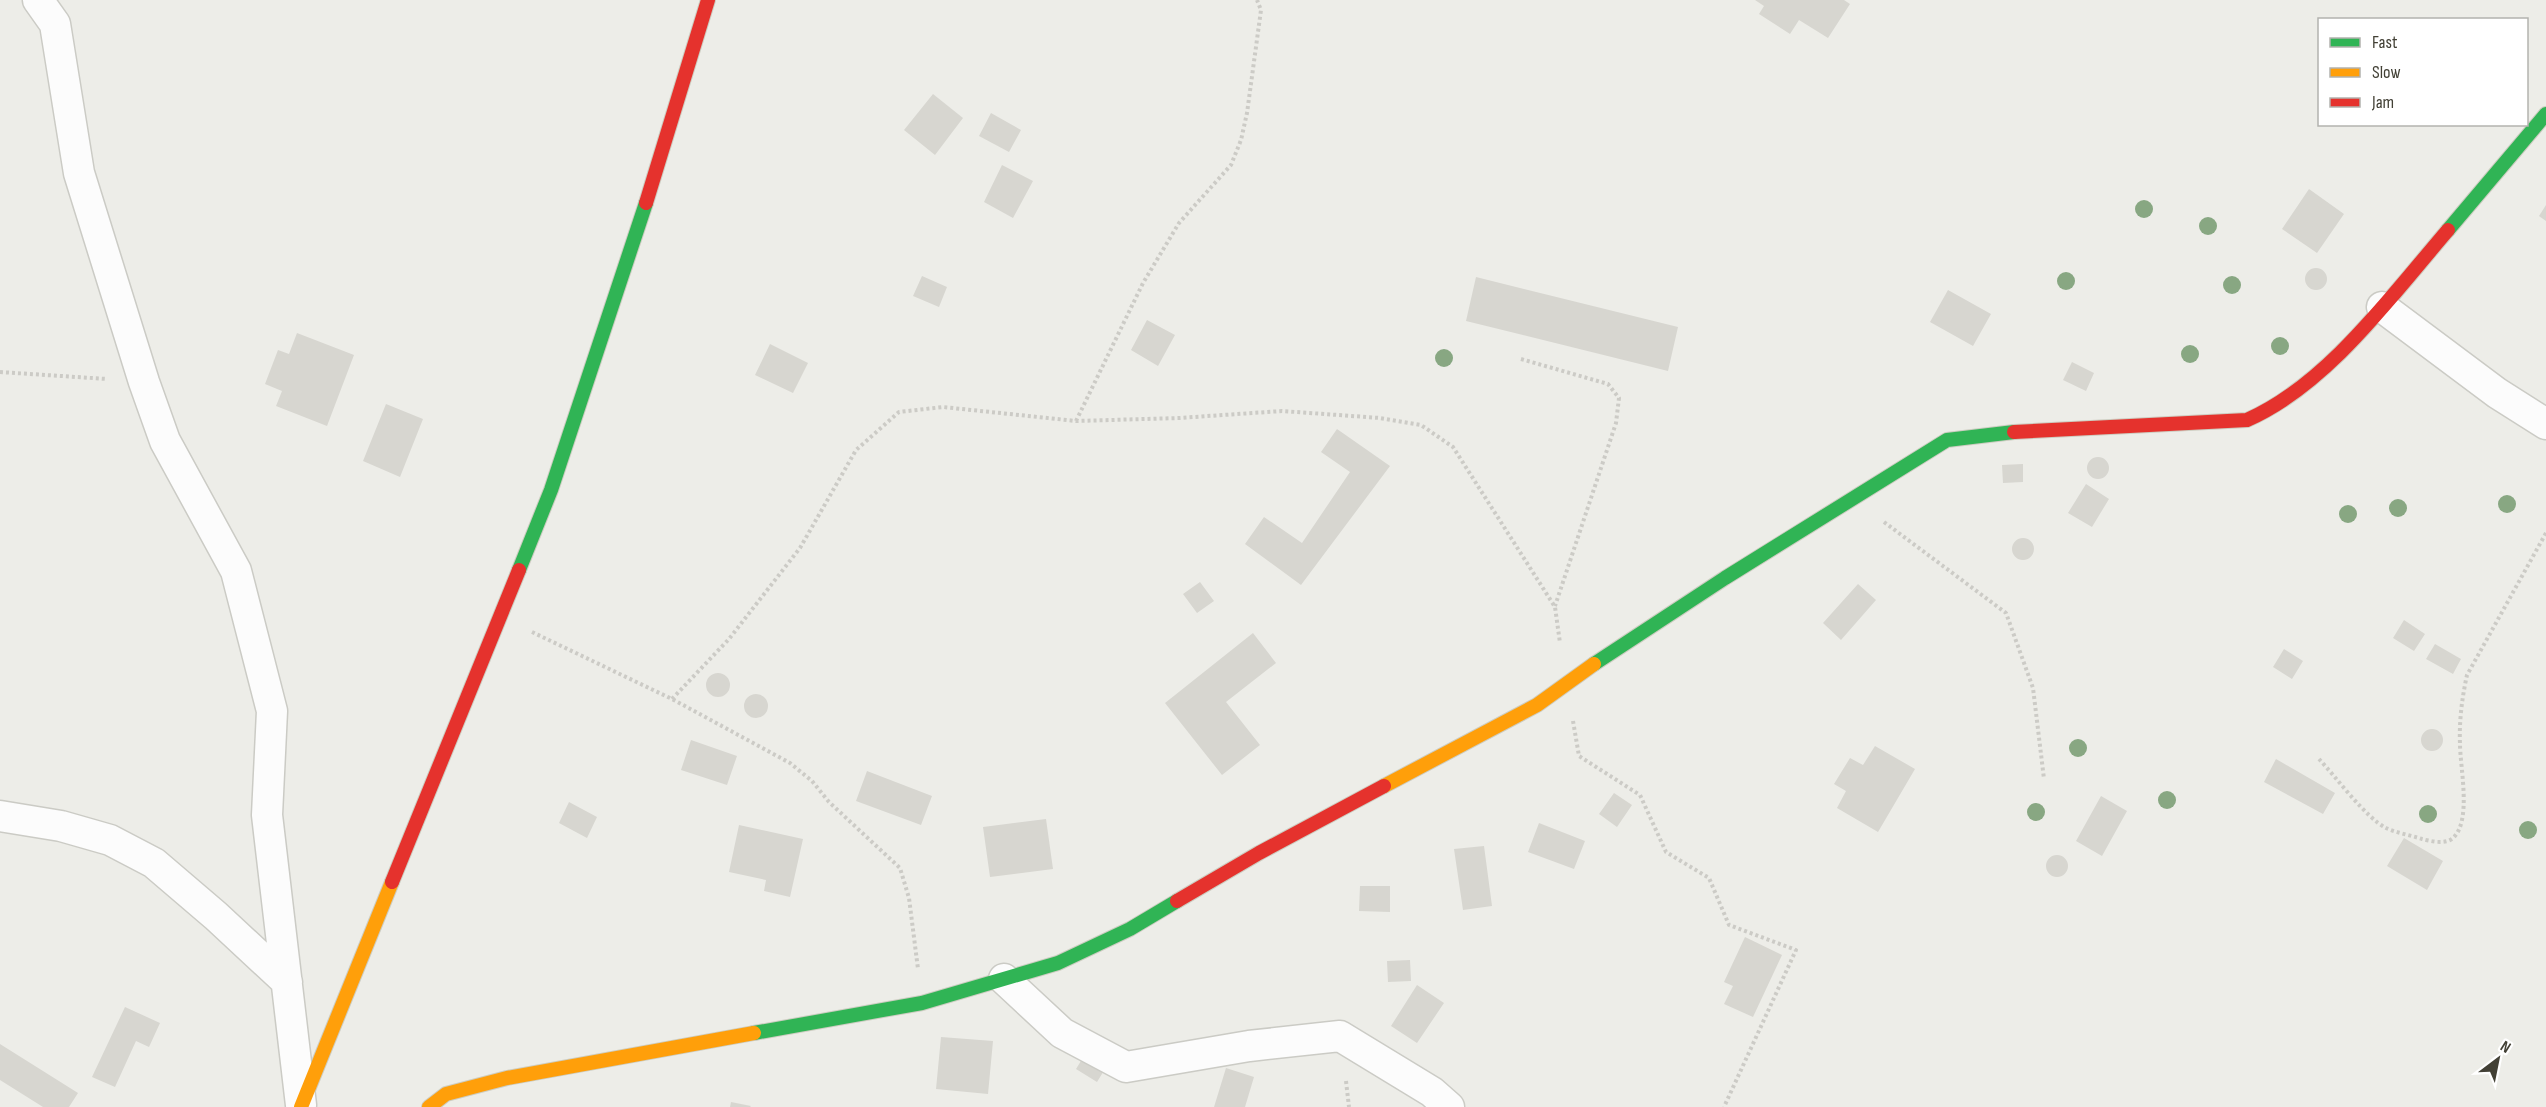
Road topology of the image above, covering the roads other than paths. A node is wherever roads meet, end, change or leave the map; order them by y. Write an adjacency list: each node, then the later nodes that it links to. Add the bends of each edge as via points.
1 (38, 0): 8 (street, via 55,24 80,173 144,381 165,441 236,571 272,711 267,815)
2 (708, 0): 9 (street, via 641,219 558,467)
3 (2546, 114): 4 (street)
4 (2382, 308): 5 (street); 7 (street, via 2310,382 2274,408 2247,420 2098,426 1947,440 1725,578 1537,705 1259,853 1130,928 1058,963)
5 (2546, 424)
6 (0, 816): 8 (street, via 60,826 110,840 154,863)
7 (1004, 979): 10 (street, via 922,1003 507,1078 446,1094); 11 (street, via 1062,1033 1126,1067 1249,1046 1340,1036 1432,1092)
8 (286, 982): 9 (street)
9 (301, 1106)
10 (429, 1107)
11 (1449, 1107)

